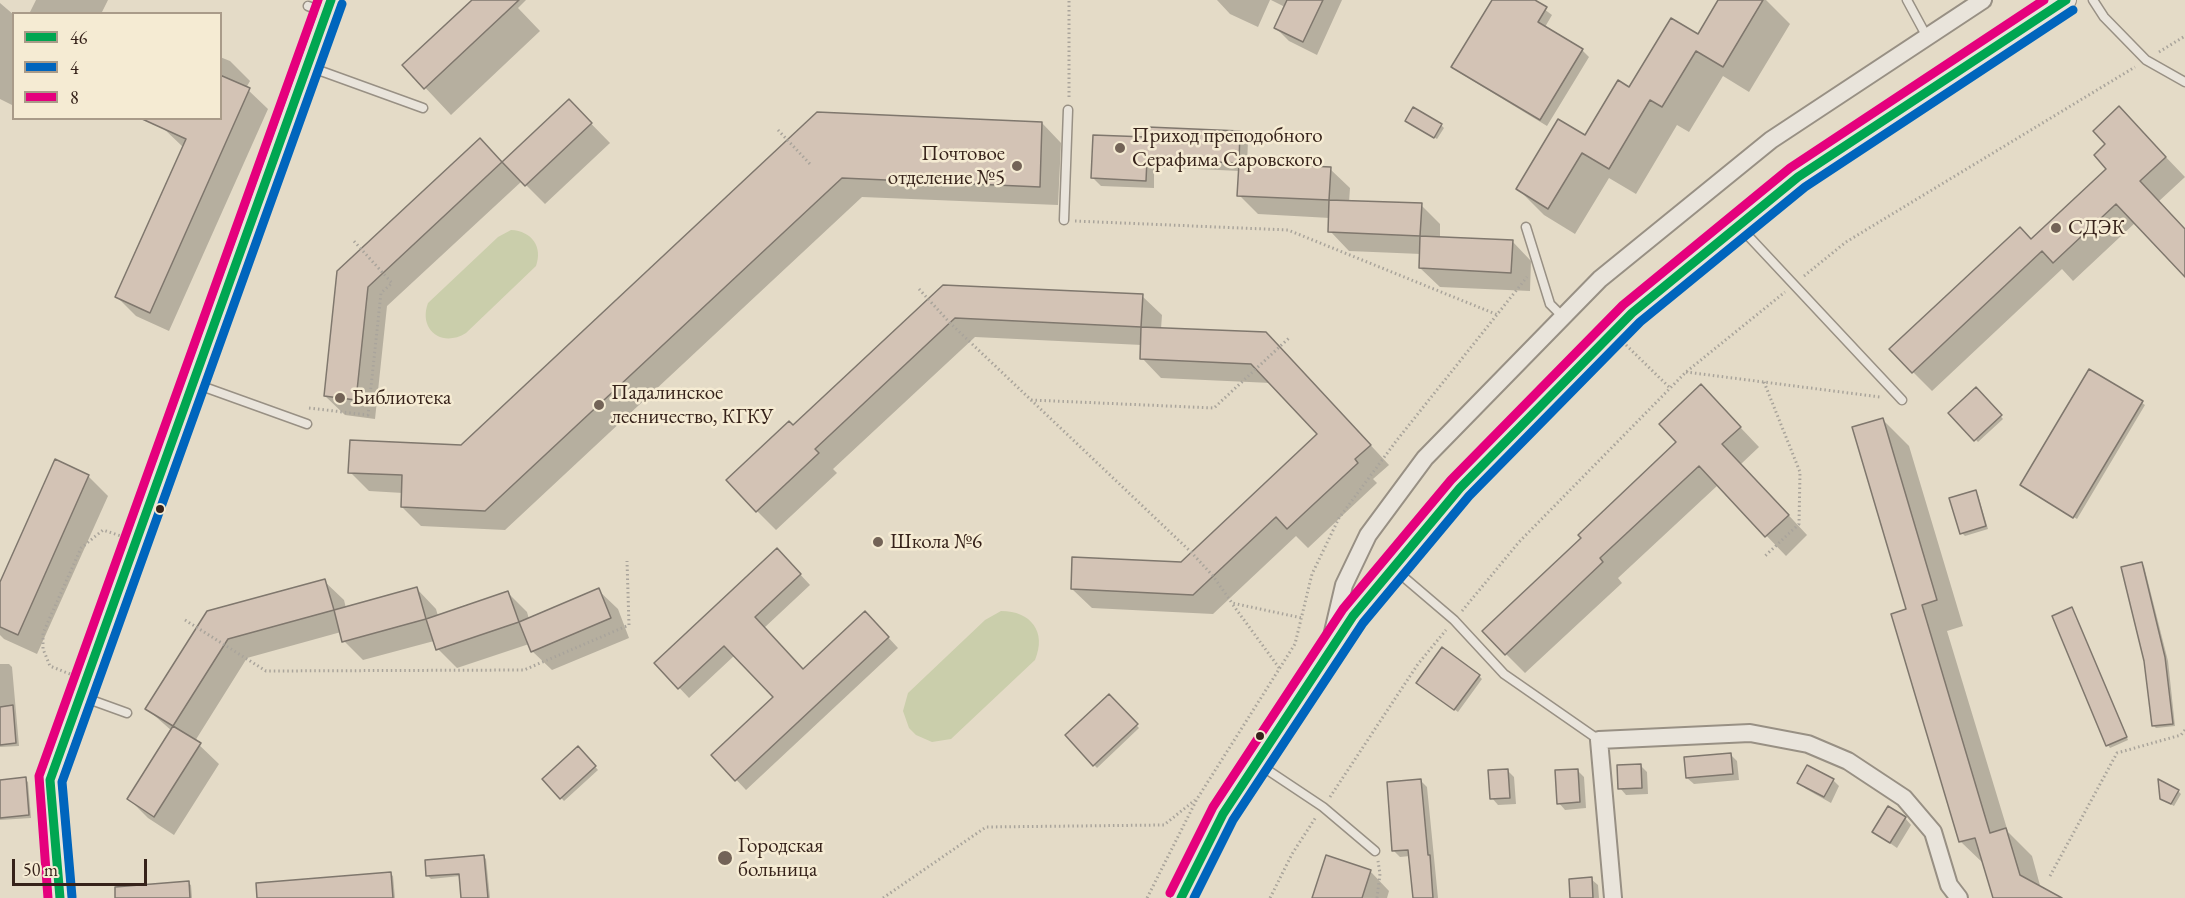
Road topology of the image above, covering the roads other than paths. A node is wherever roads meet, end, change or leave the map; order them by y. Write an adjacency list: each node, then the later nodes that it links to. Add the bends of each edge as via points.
1 (1907, 0): 7 (lane)
2 (1983, 0): 7 (street)
3 (2066, 0): 13 (street, via 1798,177)
4 (2093, 0): 9 (lane, via 2104,17 2146,60)
5 (308, 6): 6 (lane)
6 (328, 6): 8 (street)
7 (1927, 37): 15 (street, via 1771,140 1600,279)
8 (307, 66): 10 (lane); 16 (street)
9 (2185, 82)
10 (423, 108)
11 (1068, 110): 12 (lane)
12 (1064, 220)
13 (1739, 226): 17 (lane); 19 (street, via 1632,313 1460,488)
14 (1526, 227): 15 (lane, via 1550,304)
15 (1563, 317): 20 (street, via 1425,458 1368,535 1344,585)
16 (193, 383): 18 (lane); 21 (street)
17 (1902, 400)
18 (307, 424)
19 (1393, 568): 20 (street, via 1353,616); 23 (lane, via 1454,620 1504,674)
20 (1328, 656): 24 (street)
21 (80, 696): 22 (lane); 26 (street, via 50,780)
22 (127, 713)
23 (1599, 740): 28 (street); 29 (street, via 1750,733 1808,744 1848,761 1904,798 1933,832 1949,885)
24 (1256, 763): 25 (lane, via 1323,807); 27 (street, via 1222,814)
25 (1375, 850)
26 (60, 898)
27 (1181, 898)
28 (1613, 898)
29 (1959, 898)

